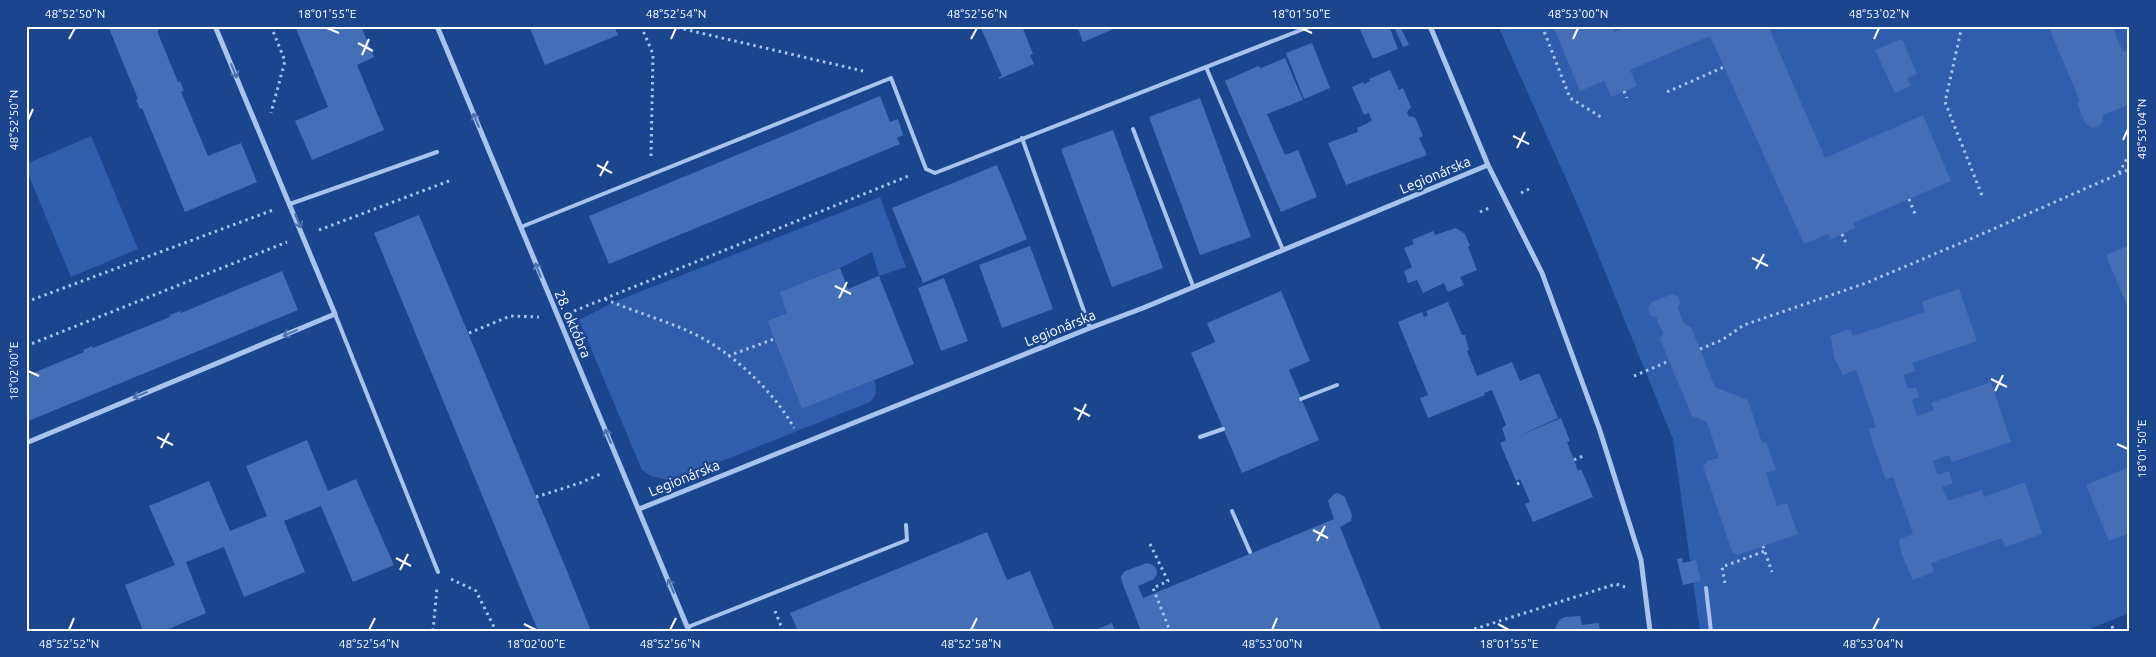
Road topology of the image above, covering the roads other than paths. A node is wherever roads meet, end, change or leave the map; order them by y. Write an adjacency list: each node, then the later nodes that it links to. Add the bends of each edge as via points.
1 (215, 26): 10 (street, one-way to 10)
2 (437, 26): 11 (street, 28. októbra, one-way to 2)
3 (1311, 26): 5 (lane)
4 (1430, 26): 9 (street, Legionárska)
5 (1206, 67): 7 (lane); 12 (lane)
6 (1133, 129): 13 (lane)
7 (1022, 138): 11 (lane, via 934,173 926,169 891,78); 15 (lane)
8 (437, 152): 10 (lane)
9 (1488, 165): 12 (street, Legionárska); 28 (street, Legionárska, via 1542,273 1599,428 1641,560)
10 (290, 204): 14 (street, one-way to 14)
11 (521, 227): 21 (street, 28. októbra, one-way to 11)
12 (1283, 250): 13 (street, Legionárska)
13 (1193, 286): 15 (street, Legionárska)
14 (335, 314): 20 (street, one-way to 20); 25 (lane)
15 (1090, 328): 21 (street, Legionárska)
16 (1337, 385): 17 (lane)
17 (1301, 399)
18 (1223, 429): 19 (lane)
19 (1200, 437)
20 (26, 443)
21 (639, 509): 27 (street, 28. októbra, one-way to 21)
22 (1232, 511): 24 (lane)
23 (906, 525): 27 (lane, via 906,540)
24 (1250, 552)
25 (438, 572)
26 (1706, 588): 29 (lane)
27 (689, 629)
28 (1650, 631)
29 (1711, 631)

